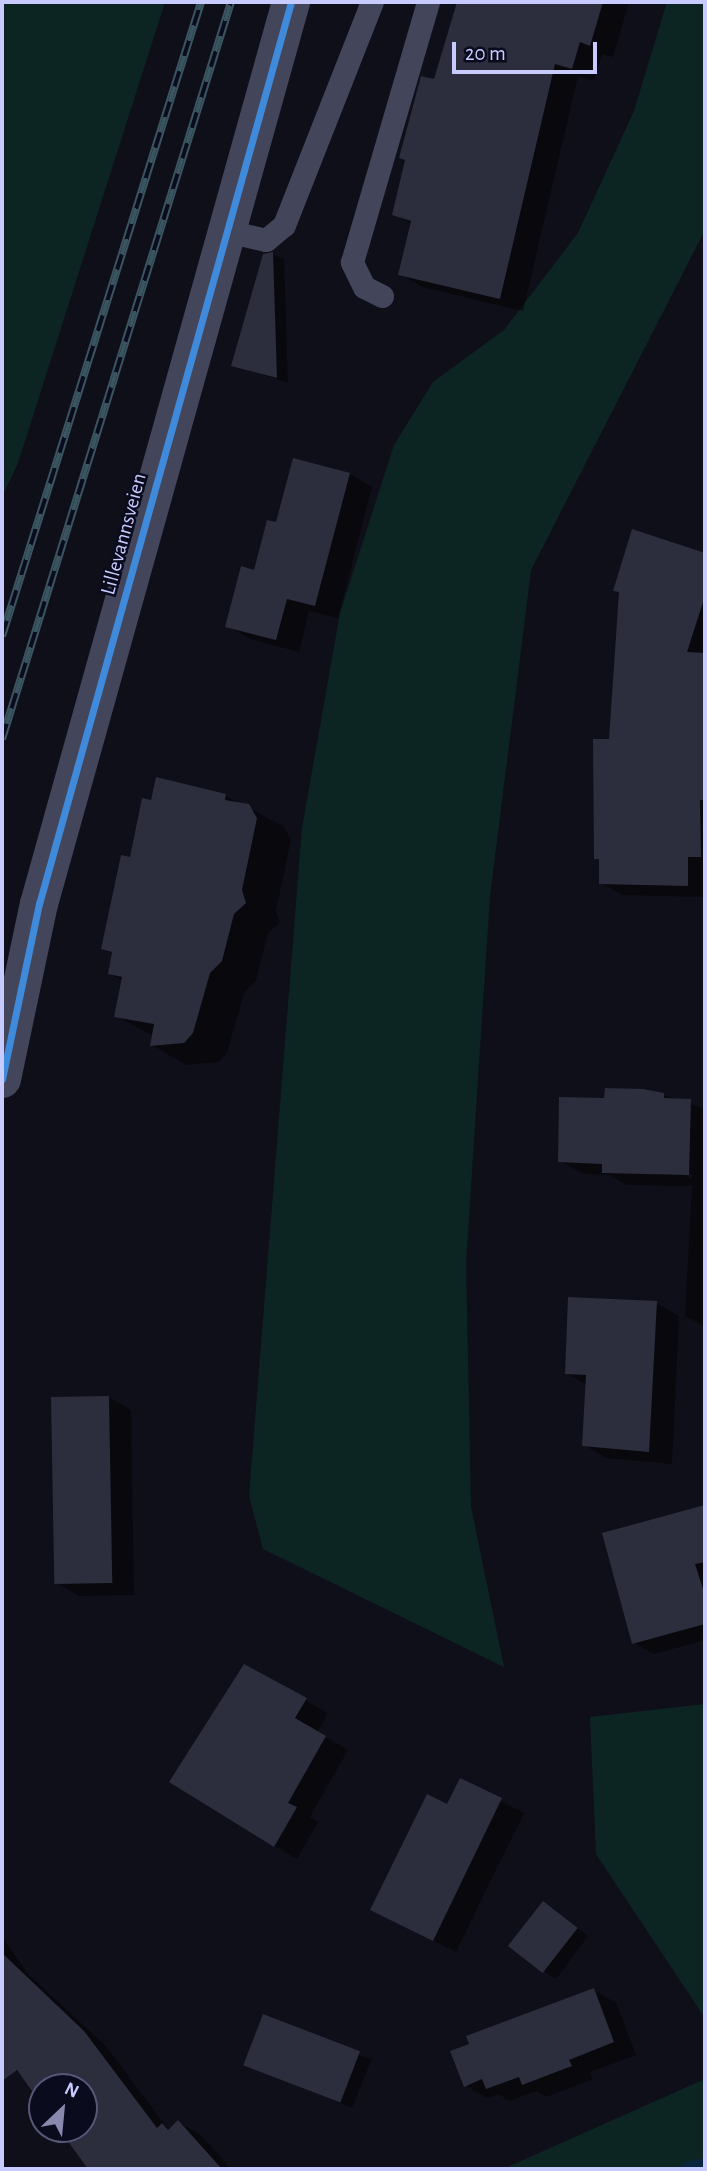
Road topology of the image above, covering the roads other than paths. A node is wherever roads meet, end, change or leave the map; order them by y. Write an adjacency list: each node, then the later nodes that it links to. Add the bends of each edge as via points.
1 (291, 2): 4 (street, Lillevannsveien)
2 (372, 2): 4 (lane, via 284,225 266,240)
3 (428, 2): 5 (lane, via 352,262 363,287)
4 (226, 231): 6 (street, Lillevannsveien, via 39,904)
5 (382, 296)
6 (2, 1079)

